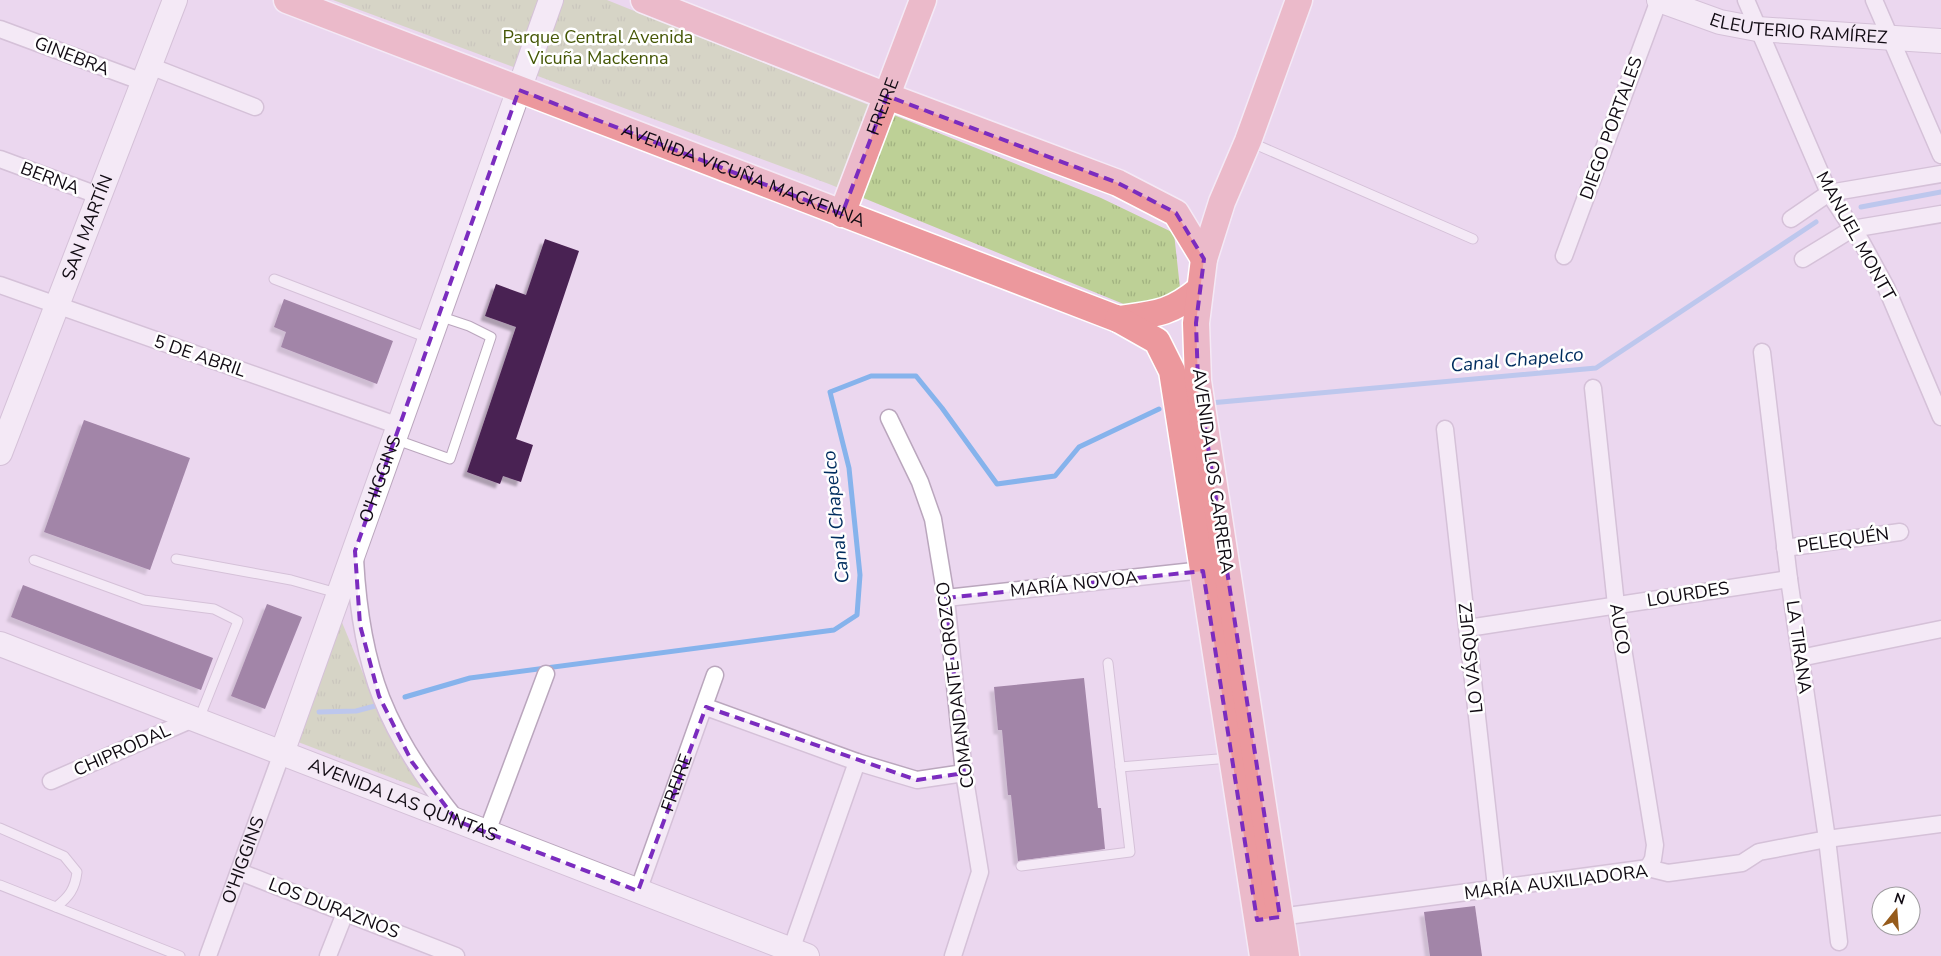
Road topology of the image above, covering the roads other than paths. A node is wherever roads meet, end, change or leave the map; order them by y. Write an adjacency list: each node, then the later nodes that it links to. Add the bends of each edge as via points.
1 (175, 0): 14 (street, SAN MARTÍN)
2 (287, 0): 15 (main road, AVENIDA VICUÑA MACKENNA)
3 (551, 0): 15 (street, O'HIGGINS)
4 (644, 0): 16 (main road)
5 (923, 0): 16 (main road, FREIRE)
6 (1299, 0): 18 (main road, AVENIDA LOS CARRERA)
7 (1659, 0): 11 (street, ELEUTERIO RAMÍREZ, via 1720,22); 29 (street, DIEGO PORTALES)
8 (1746, 0): 11 (street, MANUEL MONTT)
9 (1874, 0): 12 (street)
10 (0, 29): 14 (street, GINEBRA)
11 (1756, 29): 12 (street, ELEUTERIO RAMÍREZ); 22 (street, MANUEL MONTT)
12 (1888, 36): 13 (street, ELEUTERIO RAMÍREZ); 19 (street)
13 (1941, 40)
14 (146, 74): 17 (street, GINEBRA); 23 (street, SAN MARTÍN)
15 (519, 90): 24 (main road, AVENIDA VICUÑA MACKENNA); 36 (street, O'HIGGINS)
16 (887, 96): 24 (main road, FREIRE); 30 (main road, via 1118,183 1176,213)
17 (255, 106)
18 (1248, 141): 28 (lane); 30 (main road, AVENIDA LOS CARRERA, via 1222,202)
19 (1941, 155)
20 (0, 158): 23 (street, BERNA)
21 (1941, 174): 22 (street)
22 (1829, 193): 26 (street); 27 (street, MANUEL MONTT)
23 (100, 196): 35 (street, SAN MARTÍN)
24 (842, 214): 37 (main road, AVENIDA VICUÑA MACKENNA)
25 (1941, 214): 27 (street)
26 (1791, 219)
27 (1852, 229): 31 (street); 41 (street, MANUEL MONTT, via 1886,287)
28 (1473, 239)
29 (1564, 256)
30 (1204, 259): 34 (main road, AVENIDA LOS CARRERA)
31 (1803, 259)
32 (274, 279): 38 (lane)
33 (0, 284): 35 (street, 5 DE ABRIL)
34 (1199, 290): 37 (main road, AVENIDA VICUÑA MACKENNA, via 1161,314); 84 (main road, AVENIDA LOS CARRERA, via 1196,323 1198,381)
35 (56, 305): 44 (street, 5 DE ABRIL); 45 (street, SAN MARTÍN)
36 (438, 316): 38 (street, O'HIGGINS); 44 (lane, via 491,337 450,459)
37 (1118, 319): 51 (main road, AVENIDA LOS CARRERA, via 1157,340 1172,371)
38 (430, 339): 44 (street, O'HIGGINS)
39 (1762, 352): 47 (street, LA TIRANA)
40 (1593, 388): 55 (street, AUCO)
41 (1941, 417)
42 (889, 418): 54 (street, COMANDANTE OROZCO, via 920,482 933,520)
43 (1445, 430): 56 (street, LO VÁSQUEZ)
44 (397, 432): 48 (street, O'HIGGINS)
45 (0, 453)
46 (1900, 532): 47 (street, PELEQUÉN)
47 (1785, 548): 52 (street, LA TIRANA)
48 (354, 552): 53 (street, O'HIGGINS); 71 (street, via 360,625 379,696 412,762)
49 (176, 559): 53 (lane, via 291,580)
50 (34, 560): 64 (lane, via 144,600 214,609 238,621)
51 (1203, 570): 54 (street, MARÍA NOVOA); 66 (main road, AVENIDA LOS CARRERA)
52 (1789, 579): 55 (street, LOURDES); 59 (street, LA TIRANA)
53 (339, 594): 65 (street, O'HIGGINS)
54 (946, 598): 69 (street, COMANDANTE OROZCO)
55 (1616, 606): 56 (street, LOURDES); 77 (street, AUCO, via 1655,845)
56 (1468, 628): 80 (street, LO VÁSQUEZ)
57 (1941, 629): 59 (street)
58 (0, 644): 64 (street, AVENIDA LAS QUINTAS)
59 (1800, 658): 75 (street, LA TIRANA)
60 (1108, 663): 68 (lane)
61 (546, 674): 74 (street)
62 (715, 676): 63 (street, FREIRE)
63 (706, 707): 67 (street); 81 (street, FREIRE)
64 (196, 720): 65 (street, AVENIDA LAS QUINTAS); 70 (street, CHIPRODAL)
65 (282, 753): 71 (street, AVENIDA LAS QUINTAS); 78 (street, O'HIGGINS)
66 (1232, 758): 68 (lane); 84 (main road, AVENIDA LOS CARRERA)
67 (857, 762): 69 (street, via 917,780); 87 (street)
68 (1120, 766): 76 (lane, via 1130,852)
69 (964, 773): 92 (street, COMANDANTE OROZCO, via 980,872)
70 (51, 781)
71 (457, 821): 74 (street, AVENIDA LAS QUINTAS)
72 (1941, 824): 75 (street, MARÍA AUXILIADORA)
73 (0, 828): 82 (lane, via 64,856 77,872 76,886)
74 (486, 832): 81 (street, AVENIDA LAS QUINTAS)
75 (1828, 840): 77 (street, MARÍA AUXILIADORA, via 1759,852 1742,863 1668,873); 85 (street, LA TIRANA)
76 (1021, 866)
77 (1648, 868): 80 (street, MARÍA AUXILIADORA)
78 (240, 872): 83 (street, LOS DURAZNOS); 89 (street, O'HIGGINS)
79 (0, 885): 82 (lane)
80 (1496, 888): 84 (street, MARÍA AUXILIADORA)
81 (638, 891): 87 (street, AVENIDA LAS QUINTAS)
82 (56, 907): 88 (lane)
83 (346, 913): 86 (street, LOS DURAZNOS); 90 (street)
84 (1269, 918): 93 (main road, AVENIDA LOS CARRERA); 94 (main road, AVENIDA LOS CARRERA)
85 (1840, 942)
86 (437, 953): 91 (street, LOS DURAZNOS)
87 (799, 953)
88 (180, 956)
89 (208, 956)
90 (328, 956)
91 (456, 956)
92 (954, 956)
93 (1263, 956)
94 (1286, 956)

